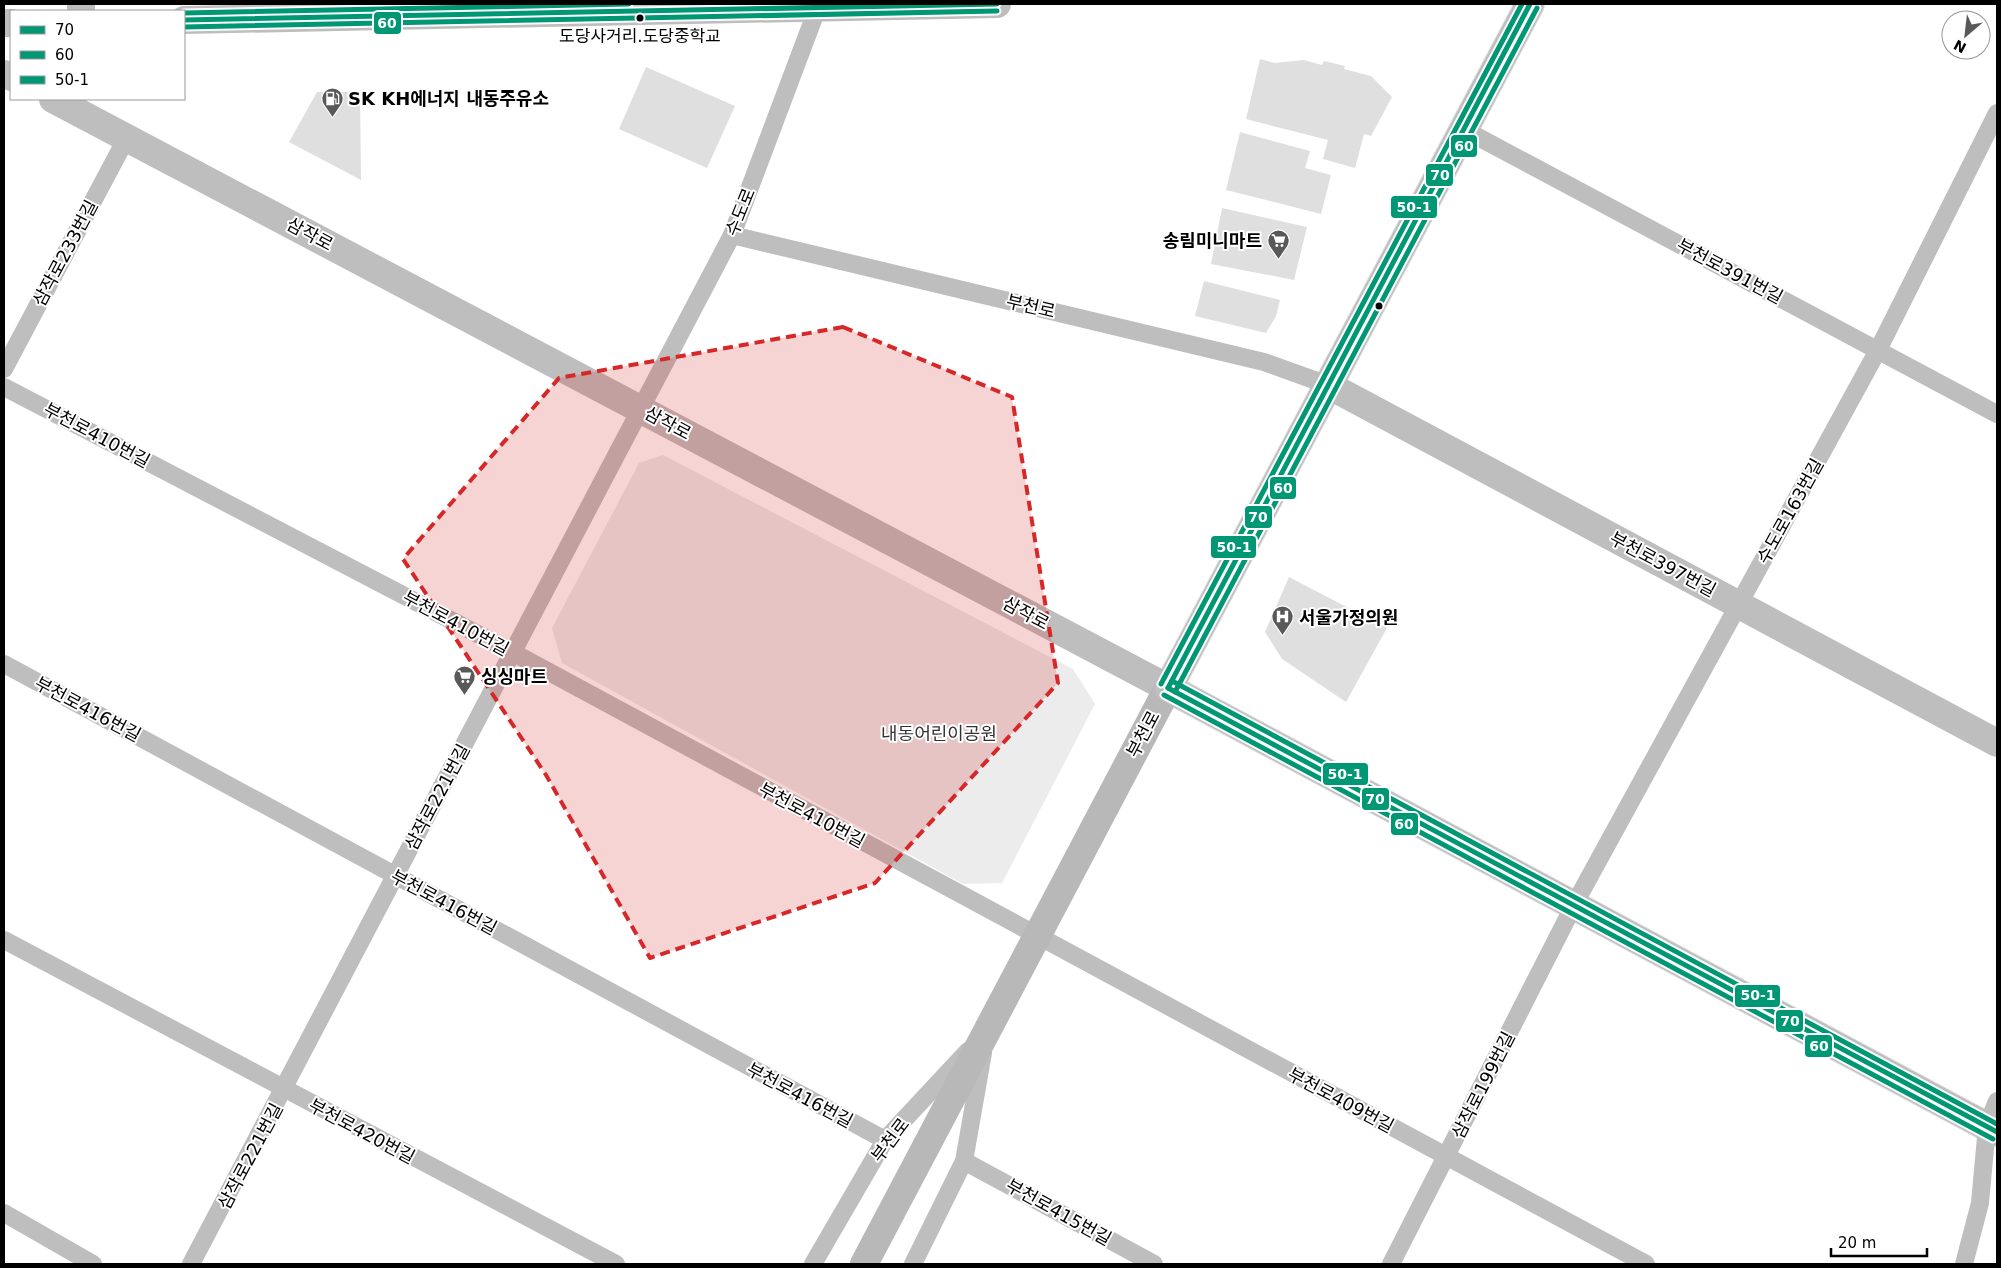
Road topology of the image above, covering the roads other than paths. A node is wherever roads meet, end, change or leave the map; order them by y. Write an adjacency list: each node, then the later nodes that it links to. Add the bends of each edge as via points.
1 (997, 4): 3 (street)
2 (1530, 4): 7 (street, 부천로)
3 (820, 6): 4 (street); 9 (lane, 수도로)
4 (185, 20)
5 (54, 100): 8 (street, 삼작로)
6 (1997, 113): 10 (lane, 수도로163번길)
7 (1464, 129): 10 (lane, 부천로391번길); 12 (street, 부천로)
8 (127, 137): 11 (lane, 삼작로233번길); 14 (street, 삼작로)
9 (732, 235): 12 (lane, 부천로, via 1264,362); 14 (lane, 수도로)
10 (1878, 350): 15 (lane, 부천로391번길); 16 (lane, 수도로163번길)
11 (4, 369)
12 (1328, 385): 16 (street, 부천로397번길); 19 (street, 부천로)
13 (4, 386): 17 (lane, 부천로410번길)
14 (640, 408): 17 (lane, 삼작로221번길); 19 (street, 삼작로)
15 (1997, 414)
16 (1739, 605): 20 (street, 부천로397번길); 22 (lane, 수도로163번길)
17 (512, 652): 21 (lane, 삼작로221번길); 23 (lane, 부천로410번길)
18 (4, 664): 21 (lane, 부천로416번길)
19 (1168, 688): 22 (street, 삼작로); 23 (street, 부천로)
20 (1997, 743)
21 (396, 876): 26 (lane, 삼작로221번길); 29 (lane, 부천로416번길)
22 (1574, 905): 28 (street, 삼작로); 30 (lane, 삼작로199번길)
23 (1037, 936): 25 (street, 부천로); 30 (lane, 부천로409번길)
24 (4, 940): 26 (lane, 부천로420번길)
25 (987, 1030): 29 (lane, 부천로); 31 (lane, 부천로); 37 (street, 부천로)
26 (285, 1090): 34 (lane, 삼작로221번길); 35 (lane, 부천로420번길)
27 (1997, 1101): 28 (lane)
28 (1992, 1129): 42 (lane, via 1980,1203)
29 (885, 1140): 36 (lane, 부천로)
30 (1446, 1157): 40 (lane, 삼작로199번길); 41 (lane, 부천로409번길)
31 (964, 1160): 38 (lane, 부천로); 39 (lane, 부천로415번길)
32 (4, 1213): 33 (lane)
33 (93, 1264)
34 (192, 1264)
35 (616, 1264)
36 (813, 1264)
37 (864, 1264)
38 (913, 1264)
39 (1154, 1264)
40 (1391, 1264)
41 (1646, 1264)
42 (1964, 1264)

